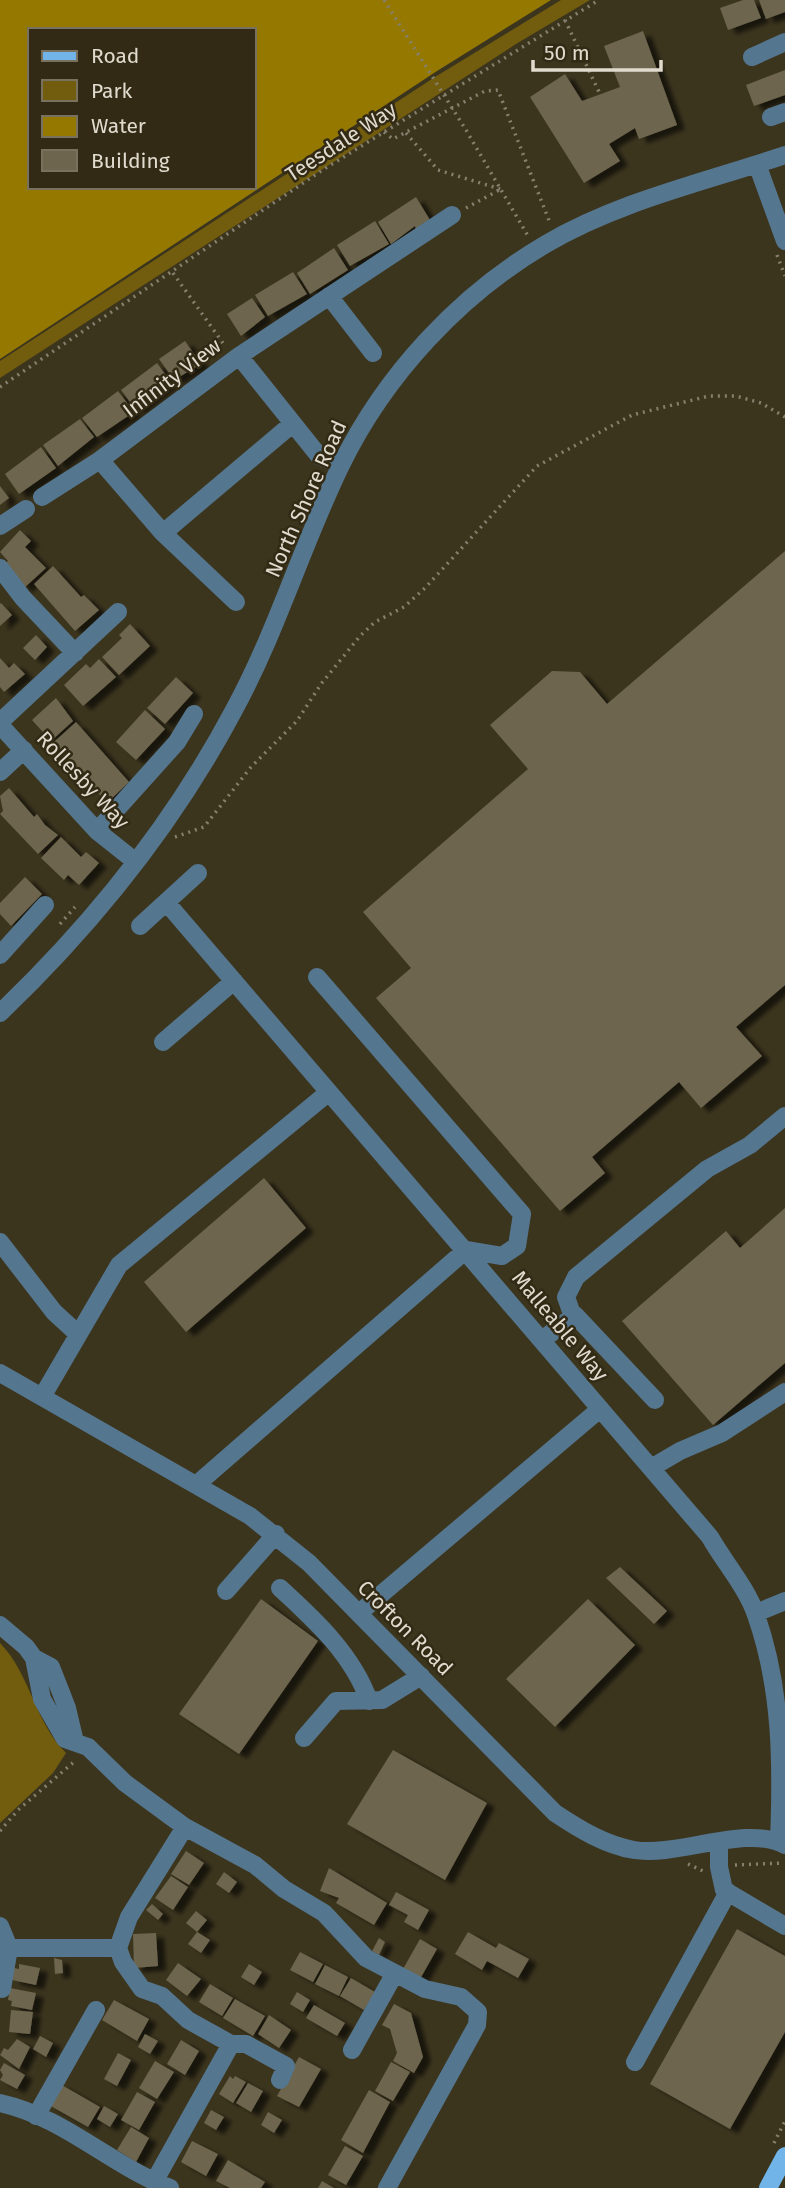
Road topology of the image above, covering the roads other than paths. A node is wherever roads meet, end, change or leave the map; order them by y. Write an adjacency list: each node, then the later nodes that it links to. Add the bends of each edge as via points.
1 (785, 42): 2 (street)
2 (752, 57)
3 (785, 155): 4 (street, North Shore Road)
4 (757, 164): 6 (street); 12 (street, North Shore Road, via 597,218 536,251 486,287 408,361 370,412)
5 (452, 215): 7 (street, Infinity View)
6 (785, 241)
7 (330, 296): 8 (street); 9 (street, Infinity View)
8 (373, 353)
9 (236, 357): 10 (street); 11 (street, Infinity View)
10 (291, 425): 12 (street, via 319,457); 16 (street)
11 (100, 460): 13 (street, Infinity View); 16 (street)
12 (341, 465): 26 (street, North Shore Road, via 258,665 209,753)
13 (42, 497)
14 (26, 509): 15 (street)
15 (0, 526)
16 (163, 533): 18 (street)
17 (0, 568): 20 (street)
18 (236, 602)
19 (118, 612): 20 (street)
20 (75, 653): 22 (street)
21 (194, 714): 25 (street, via 177,742)
22 (0, 723): 23 (street, Rollesby Way)
23 (24, 750): 24 (street); 25 (street, Rollesby Way)
24 (0, 772)
25 (97, 831): 26 (street, Rollesby Way)
26 (136, 862): 34 (street, North Shore Road, via 88,923)
27 (198, 873): 28 (street)
28 (166, 902): 30 (street); 33 (street, Malleable Way)
29 (45, 905): 31 (street)
30 (139, 926)
31 (0, 955)
32 (317, 977): 39 (street, via 522,1214 517,1246 502,1256)
33 (234, 981): 35 (street); 36 (street, Malleable Way)
34 (0, 1013)
35 (163, 1042)
36 (329, 1092): 39 (street, Malleable Way); 41 (street, via 119,1265)
37 (785, 1116): 40 (street, via 750,1145 707,1169 576,1277 566,1297)
38 (0, 1242): 41 (street, via 54,1312)
39 (466, 1250): 42 (street, Malleable Way); 49 (street)
40 (572, 1314): 42 (street); 46 (street)
41 (81, 1329): 45 (street)
42 (542, 1340): 47 (street, Malleable Way)
43 (0, 1373): 45 (street, Crofton Road)
44 (785, 1392): 48 (street, via 722,1433)
45 (42, 1397): 49 (street, Crofton Road)
46 (655, 1401)
47 (600, 1409): 48 (street, Malleable Way); 54 (street)
48 (651, 1468): 55 (street, Malleable Way, via 709,1537)
49 (195, 1485): 50 (street, Crofton Road)
50 (276, 1534): 52 (street); 54 (street, Crofton Road)
51 (280, 1588): 58 (street, via 349,1661)
52 (226, 1591)
53 (785, 1601): 55 (street)
54 (359, 1613): 57 (street, Crofton Road)
55 (756, 1613): 62 (street, Malleable Way, via 780,1718)
56 (0, 1625): 60 (street, via 34,1658 51,1667 82,1744 125,1783)
57 (421, 1676): 58 (street, via 393,1696); 61 (street, Crofton Road, via 555,1814 584,1832 635,1850 673,1850)
58 (369, 1701): 59 (street, via 336,1701)
59 (304, 1738)
60 (186, 1827): 67 (street, via 144,1890); 68 (street, via 255,1865 324,1913 366,1958)
61 (719, 1842): 62 (street, Crofton Road, via 751,1839); 63 (street, via 719,1867)
62 (782, 1844)
63 (728, 1892): 65 (street); 73 (street)
64 (0, 1926): 66 (street)
65 (785, 1926)
66 (9, 1948): 67 (street); 69 (street)
67 (118, 1948): 71 (street, via 142,1989 162,1996 188,2020)
68 (395, 1973): 72 (street); 79 (street, via 425,1989 461,1997 478,2012 477,2025)
69 (2, 1989)
70 (96, 2010): 76 (street)
71 (231, 2044): 74 (street, via 246,2044 286,2066); 78 (street)
72 (352, 2050)
73 (635, 2062)
74 (280, 2080)
75 (2, 2101): 76 (street)
76 (36, 2116): 78 (street, via 71,2130 126,2169)
77 (785, 2156): 80 (main road)
78 (162, 2185)
79 (387, 2188)
80 (768, 2188)

